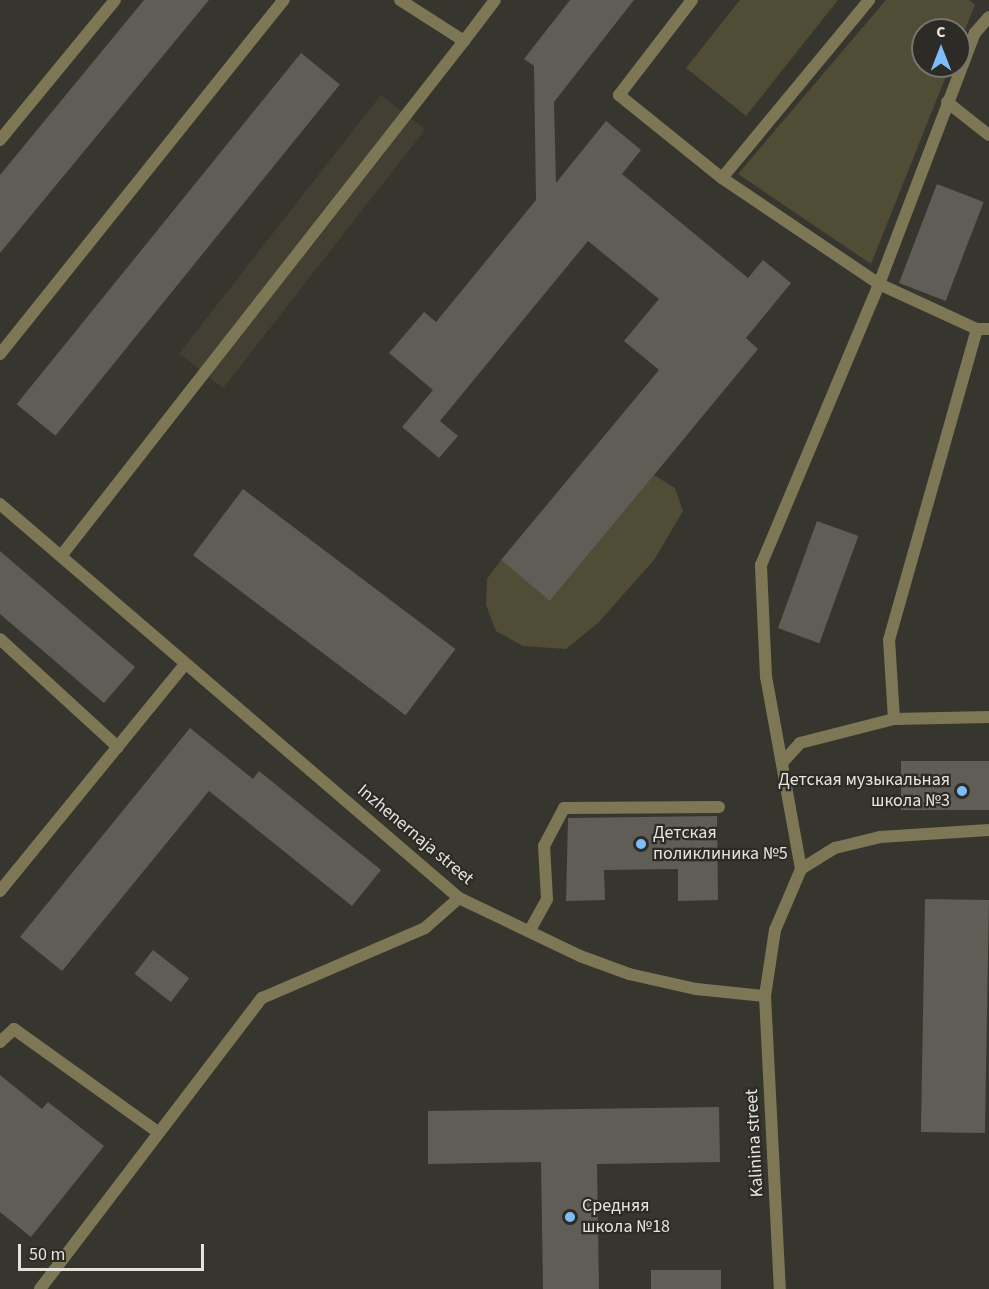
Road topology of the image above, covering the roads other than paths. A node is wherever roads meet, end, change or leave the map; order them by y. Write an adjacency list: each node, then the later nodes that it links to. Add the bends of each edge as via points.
1 (115, 0): 11 (street)
2 (284, 0): 15 (street)
3 (400, 0): 8 (street)
4 (495, 0): 8 (street)
5 (692, 0): 12 (street, via 619,95)
6 (868, 0): 12 (street)
7 (989, 17): 9 (street, via 975,33)
8 (464, 41): 17 (street)
9 (947, 102): 10 (street); 13 (street)
10 (989, 135)
11 (0, 140)
12 (722, 178): 13 (street)
13 (879, 284): 14 (street); 23 (street, via 761,565 766,677)
14 (983, 329): 21 (street, via 889,640)
15 (0, 354)
16 (0, 504): 17 (street, Inzhenernaja street)
17 (62, 556): 19 (street, Inzhenernaja street)
18 (0, 639): 22 (street)
19 (185, 664): 22 (street); 28 (street, Inzhenernaja street)
20 (989, 717): 21 (street)
21 (894, 719): 23 (street, via 800,743)
22 (118, 747): 27 (street)
23 (782, 763): 26 (street)
24 (719, 807): 29 (street, via 564,808 544,846 547,899)
25 (989, 830): 26 (street, via 880,837 835,848)
26 (801, 869): 30 (street, via 775,930)
27 (0, 891)
28 (459, 898): 29 (street, Inzhenernaja street); 32 (street, via 425,928 262,998)
29 (530, 930): 30 (street, Inzhenernaja street, via 580,956 629,974 696,989)
30 (765, 996): 34 (street, Kalinina street)
31 (0, 1042): 32 (street, via 14,1029)
32 (158, 1132): 33 (street)
33 (40, 1289)
34 (780, 1289)

